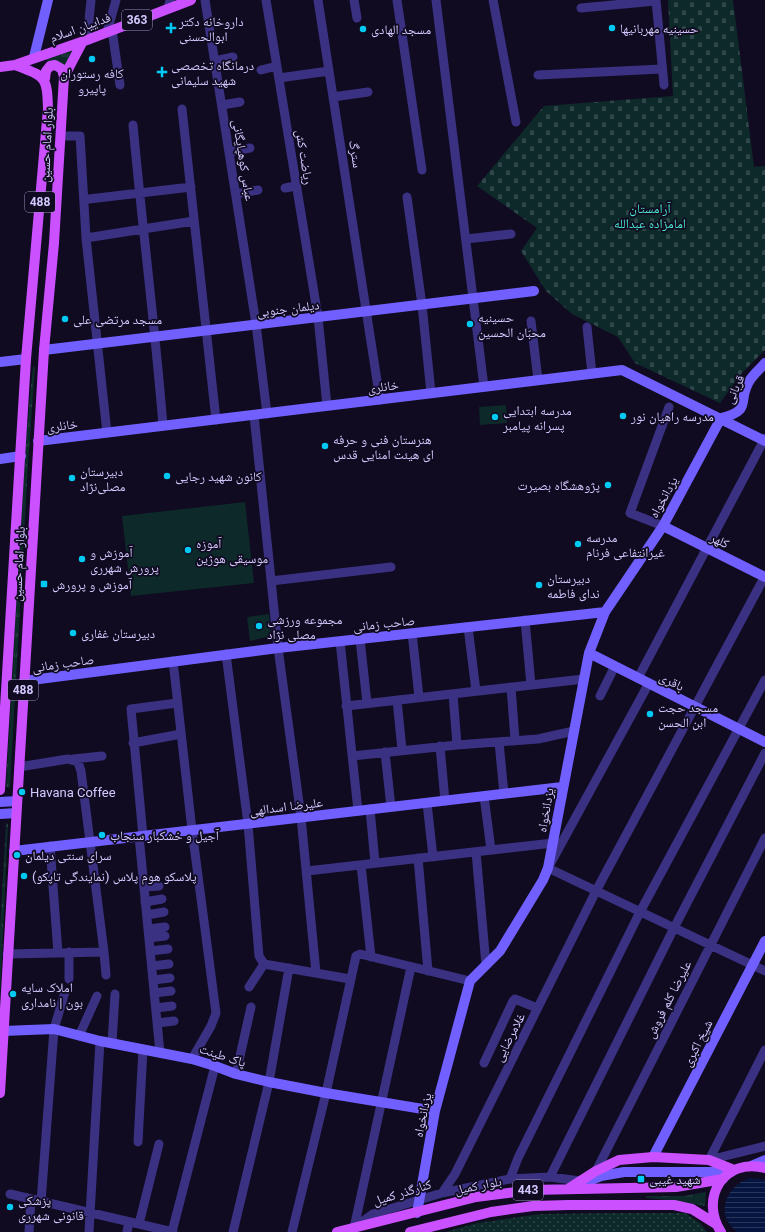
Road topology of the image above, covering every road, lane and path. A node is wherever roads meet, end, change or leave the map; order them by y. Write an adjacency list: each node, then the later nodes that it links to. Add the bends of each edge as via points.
1 (48, 0): 18 (street)
2 (91, 0): 17 (street)
3 (116, 0): 16 (street)
4 (191, 0): 13 (main road, فداییان اسلام / 363)
5 (205, 0): 20 (street, عباس کوهپایگانی)
6 (266, 0): 22 (street, ریاضت کش)
7 (318, 0): 26 (street, سترگ)
8 (354, 0): 15 (street)
9 (397, 0): 43 (street)
10 (436, 0): 56 (street)
11 (493, 0): 38 (street)
12 (656, 1): 14 (street); 24 (street)
13 (169, 4): 16 (main road, فداییان اسلام / 363)
14 (581, 8)
15 (357, 18)
16 (110, 31): 17 (main road, فداییان اسلام / 363); 31 (street)
17 (85, 41): 18 (main road, فداییان اسلام / 363); 28 (main road, بلوار امام حسین / 488)
18 (34, 57): 21 (main road, فداییان اسلام / 363)
19 (233, 57): 20 (street)
20 (215, 61): 36 (street, عباس کوهپایگانی)
21 (15, 65): 23 (main road, فداییان اسلام / 363); 30 (main road, via 35,72)
22 (277, 66): 25 (street); 29 (street, ریاضت کش)
23 (0, 67)
24 (662, 69): 27 (street); 32 (street)
25 (261, 70)
26 (329, 71): 29 (street); 34 (street, سترگ)
27 (538, 75)
28 (64, 77): 30 (main road, via 62,69 55,65 46,71); 68 (main road, بلوار امام حسین / 488, via 54,243)
29 (279, 78): 44 (street, ریاضت کش)
30 (45, 79): 69 (main road, بلوار امام حسین / 488, via 48,109)
31 (120, 85)
32 (664, 85)
33 (368, 92): 34 (street)
34 (334, 97): 60 (street, سترگ)
35 (240, 102): 36 (street)
36 (222, 105): 42 (street, عباس کوهپایگانی)
37 (182, 109): 45 (street)
38 (516, 122)
39 (133, 125): 48 (street)
40 (67, 136): 55 (street, via 80,136)
41 (250, 148): 42 (street)
42 (229, 152): 49 (street, عباس کوهپایگانی)
43 (422, 170)
44 (296, 186): 46 (street); 61 (street, ریاضت کش)
45 (191, 187): 48 (street); 52 (street)
46 (285, 188)
47 (258, 190): 49 (street)
48 (139, 194): 51 (street); 53 (street)
49 (236, 194): 63 (street, عباس کوهپایگانی)
50 (407, 197): 59 (street)
51 (89, 199)
52 (194, 221): 53 (street); 65 (street)
53 (143, 228): 55 (street); 66 (street)
54 (511, 234): 56 (street)
55 (86, 238): 67 (street)
56 (466, 239): 58 (street)
57 (534, 291): 58 (street, دیلمان جنوبی)
58 (474, 299): 59 (street, دیلمان جنوبی); 74 (street)
59 (422, 305): 60 (street, دیلمان جنوبی); 75 (street)
60 (367, 311): 61 (street, دیلمان جنوبی); 76 (street, سترگ)
61 (318, 317): 63 (street, دیلمان جنوبی); 77 (street, ریاضت کش)
62 (531, 321): 73 (street)
63 (256, 324): 65 (street, دیلمان جنوبی); 79 (street, عباس کوهپایگانی)
64 (587, 327): 72 (street)
65 (206, 330): 66 (street, دیلمان جنوبی); 82 (street)
66 (156, 336): 67 (street, دیلمان جنوبی); 83 (street)
67 (98, 343): 68 (street, دیلمان جنوبی); 84 (street)
68 (44, 350): 86 (main road, بلوار امام حسین / 488)
69 (26, 358): 70 (street); 87 (main road, بلوار امام حسین / 488)
70 (0, 362)
71 (765, 363): 81 (street, قربانی, via 750,380 741,409 736,414)
72 (592, 374): 73 (street, خانلری); 81 (street, خانلری, via 622,370)
73 (538, 380): 74 (street, خانلری)
74 (484, 387): 75 (street, خانلری)
75 (431, 393): 76 (street, خانلری)
76 (380, 400): 77 (street, خانلری)
77 (327, 406): 79 (street, خانلری)
78 (669, 407): 89 (street, via 630,513)
79 (266, 414): 80 (street, خانلری)
80 (254, 415): 82 (street, خانلری); 93 (street)
81 (721, 418): 85 (street, خانلری); 89 (street, یزدانخواه)
82 (216, 420): 83 (street, خانلری)
83 (163, 426): 84 (street, خانلری)
84 (107, 433): 86 (street, خانلری)
85 (765, 440): 90 (street)
86 (38, 441): 108 (main road, بلوار امام حسین / 488)
87 (21, 456): 88 (street); 112 (main road, بلوار امام حسین / 488)
88 (0, 459)
89 (663, 526): 90 (street, کلهر); 94 (street, یزدانخواه)
90 (706, 548): 92 (street, کلهر); 106 (street)
91 (391, 567): 93 (street)
92 (765, 576): 121 (street, غلامرضایی)
93 (271, 581): 100 (street)
94 (605, 612): 95 (street, صاحب زمانی); 101 (street, یزدانخواه)
95 (525, 620): 96 (street, صاحب زمانی); 110 (street)
96 (468, 627): 97 (street, صاحب زمانی); 113 (street)
97 (412, 633): 98 (street, صاحب زمانی); 116 (street)
98 (360, 638): 99 (street, صاحب زمانی); 119 (street)
99 (340, 641): 100 (street, صاحب زمانی); 120 (street)
100 (278, 648): 102 (street, صاحب زمانی); 151 (street)
101 (589, 653): 104 (street, باقری); 105 (street, یزدانخواه)
102 (226, 654): 103 (street, صاحب زمانی); 152 (street)
103 (173, 661): 108 (street, صاحب زمانی); 118 (street)
104 (615, 666): 106 (street, باقری); 115 (street)
105 (584, 678): 110 (street); 123 (street, یزدانخواه)
106 (638, 678): 109 (street, باقری)
107 (765, 680): 122 (street)
108 (24, 681): 137 (main road, بلوار امام حسین / 488)
109 (649, 684): 121 (street, باقری); 166 (street)
110 (530, 685): 111 (street)
111 (511, 687): 113 (street); 125 (street)
112 (3, 690): 139 (main road, بلوار امام حسین / 488)
113 (476, 691): 114 (street)
114 (453, 694): 116 (street); 129 (street)
115 (600, 696)
116 (419, 697): 117 (street)
117 (397, 700): 119 (street); 131 (street)
118 (178, 703): 124 (street); 128 (street, via 130,709)
119 (367, 703): 120 (street)
120 (346, 706): 135 (street)
121 (695, 707): 122 (street, باقری); 170 (street, غلامرضایی)
122 (739, 729): 127 (street, باقری); 174 (street)
123 (574, 731): 125 (street, via 538,739); 138 (street, یزدانخواه)
124 (181, 734): 128 (street); 153 (street)
125 (515, 740): 126 (street)
126 (499, 742): 129 (street); 140 (street)
127 (765, 742)
128 (133, 743): 154 (street)
129 (457, 744): 130 (street)
130 (440, 746): 131 (street); 143 (street)
131 (402, 750): 132 (street)
132 (385, 752): 135 (street); 146 (street)
133 (765, 753): 176 (street)
134 (102, 756): 136 (street)
135 (352, 756): 148 (street)
136 (76, 761): 137 (street); 156 (street, via 81,771)
137 (19, 767): 142 (main road, بلوار امام حسین / 488)
138 (562, 787): 140 (street, علیرضا اسدالهی); 157 (street, یزدانخواه)
139 (0, 790)
140 (504, 794): 141 (street, علیرضا اسدالهی)
141 (484, 796): 143 (street, علیرضا اسدالهی); 159 (street)
142 (17, 801): 144 (street); 149 (main road, بلوار امام حسین / 488)
143 (445, 801): 145 (street, علیرضا اسدالهی)
144 (0, 802)
145 (427, 803): 146 (street, علیرضا اسدالهی); 162 (street)
146 (391, 807): 147 (street, علیرضا اسدالهی)
147 (370, 809): 148 (street, علیرضا اسدالهی); 164 (street)
148 (358, 811): 151 (street, علیرضا اسدالهی)
149 (16, 813): 150 (street); 160 (main road, بلوار امام حسین / 488)
150 (0, 814)
151 (301, 817): 152 (street, علیرضا اسدالهی); 167 (street)
152 (248, 824): 153 (street, علیرضا اسدالهی); 189 (street, via 259,956)
153 (192, 830): 154 (street, علیرضا اسدالهی); 224 (street, via 216,1013)
154 (141, 836): 156 (street, علیرضا اسدالهی); 169 (street)
155 (765, 838): 180 (street, علیرضا کلم فروش)
156 (90, 842): 158 (street, علیرضا اسدالهی); 184 (street)
157 (553, 843): 159 (street); 166 (street, یزدانخواه)
158 (50, 846): 160 (street, علیرضا اسدالهی); 185 (street)
159 (491, 850): 161 (street)
160 (14, 851): 186 (main road, بلوار امام حسین / 488)
161 (476, 852): 162 (street); 190 (street)
162 (433, 857): 163 (street)
163 (418, 858): 164 (street); 195 (street)
164 (375, 863): 165 (street)
165 (361, 865): 167 (street); 187 (street)
166 (548, 868): 170 (street); 190 (street, یزدانخواه, via 500,951)
167 (307, 871): 197 (street)
168 (160, 886): 169 (street)
169 (144, 888): 172 (street)
170 (596, 891): 174 (street); 213 (street, غلامرضایی)
171 (162, 899): 172 (street)
172 (146, 902): 175 (street)
173 (164, 912): 175 (street)
174 (640, 912): 176 (street); 244 (street, via 518,1158)
175 (147, 915): 178 (street)
176 (674, 928): 180 (street); 243 (street)
177 (165, 931): 178 (street)
178 (149, 934): 182 (street)
179 (765, 941): 191 (street, شیخ اکبری)
180 (710, 945): 191 (street); 241 (street, علیرضا کلم فروش)
181 (168, 949): 182 (street)
182 (150, 951): 192 (street)
183 (69, 952): 184 (street); 185 (street); 200 (street)
184 (104, 952): 198 (street)
185 (58, 953): 186 (street)
186 (8, 954): 217 (main road, بلوار امام حسین / 488)
187 (371, 957): 193 (street); 201 (street, via 360,954 356,956)
188 (169, 964): 192 (street)
189 (264, 964): 194 (street); 204 (street)
190 (486, 965): 203 (street, یزدانخواه)
191 (752, 965): 196 (street); 236 (street, شیخ اکبری)
192 (152, 966): 202 (street)
193 (411, 967): 195 (street); 231 (street)
194 (289, 968): 197 (street); 228 (street)
195 (428, 971): 203 (street)
196 (765, 971)
197 (316, 973): 201 (street)
198 (106, 975)
199 (170, 978): 202 (street)
200 (69, 979)
201 (350, 979): 230 (street)
202 (153, 980): 207 (street)
203 (470, 981): 232 (street, یزدانخواه)
204 (249, 987)
205 (65, 992): 216 (street)
206 (171, 992): 207 (street)
207 (154, 993): 212 (street)
208 (115, 994): 220 (street)
209 (97, 996): 218 (street)
210 (172, 1006): 212 (street)
211 (251, 1007): 227 (street)
212 (156, 1008): 215 (street)
213 (537, 1008): 225 (street, via 520,1000 513,1001); 248 (street, غلامرضایی)
214 (174, 1021): 215 (street)
215 (157, 1023): 223 (street)
216 (54, 1029): 217 (street, پاک طینت); 218 (street, پاک طینت); 252 (street)
217 (3, 1031): 229 (main road, بلوار امام حسین / 488)
218 (79, 1036): 219 (street, پاک طینت)
219 (100, 1041): 220 (street, پاک طینت); 253 (street)
220 (112, 1043): 221 (street, پاک طینت)
221 (143, 1049): 223 (street, پاک طینت); 233 (street)
222 (765, 1050): 237 (street)
223 (160, 1053): 224 (street, پاک طینت)
224 (192, 1059): 226 (street, پاک طینت)
225 (484, 1063)
226 (215, 1066): 227 (street, پاک طینت); 261 (street)
227 (236, 1074): 228 (street, پاک طینت)
228 (269, 1082): 230 (street, پاک طینت); 262 (street)
229 (0, 1093)
230 (326, 1093): 231 (street, پاک طینت); 263 (street)
231 (382, 1101): 232 (street, پاک طینت); 256 (street)
232 (435, 1111): 251 (street, یزدانخواه)
233 (138, 1142)
234 (160, 1144): 255 (street)
235 (764, 1145): 237 (street)
236 (653, 1157): 237 (main road); 241 (main road, via 619,1160)
237 (709, 1160): 242 (main road)
238 (765, 1160): 239 (street)
239 (751, 1166): 240 (main road); 242 (main road)
240 (765, 1168)
241 (596, 1171): 246 (main road)
242 (733, 1171): 245 (main road); 247 (street, via 624,1172 601,1176)
243 (550, 1177): 244 (street, کنارگذر کمیل); 246 (street, کنارگذر کمیل)
244 (510, 1179): 248 (street, کنارگذر کمیل)
245 (723, 1179): 247 (main road, بلوار کمیل / 443, via 676,1187); 257 (main road, via 712,1200 712,1212)
246 (580, 1181): 247 (main road)
247 (568, 1189): 254 (main road, بلوار کمیل / 443, via 531,1190 476,1197)
248 (442, 1193): 251 (street, کنارگذر کمیل)
249 (10, 1194): 250 (street)
250 (31, 1199): 252 (street); 258 (street)
251 (418, 1200): 254 (street, یزدانخواه); 256 (street, کنارگذر کمیل, via 373,1214)
252 (41, 1202): 253 (street)
253 (90, 1213): 255 (street); 259 (street)
254 (417, 1213): 256 (main road, بلوار کمیل / 443)
255 (134, 1223): 260 (street); 261 (street)
256 (354, 1228): 264 (main road, بلوار کمیل / 443)
257 (717, 1229): 265 (main road, 443, via 692,1209 674,1205 568,1205 533,1206 491,1212)
258 (29, 1232)
259 (89, 1232)
260 (127, 1232)
261 (172, 1232)
262 (233, 1232)
263 (292, 1232)
264 (337, 1232)
265 (410, 1232)

